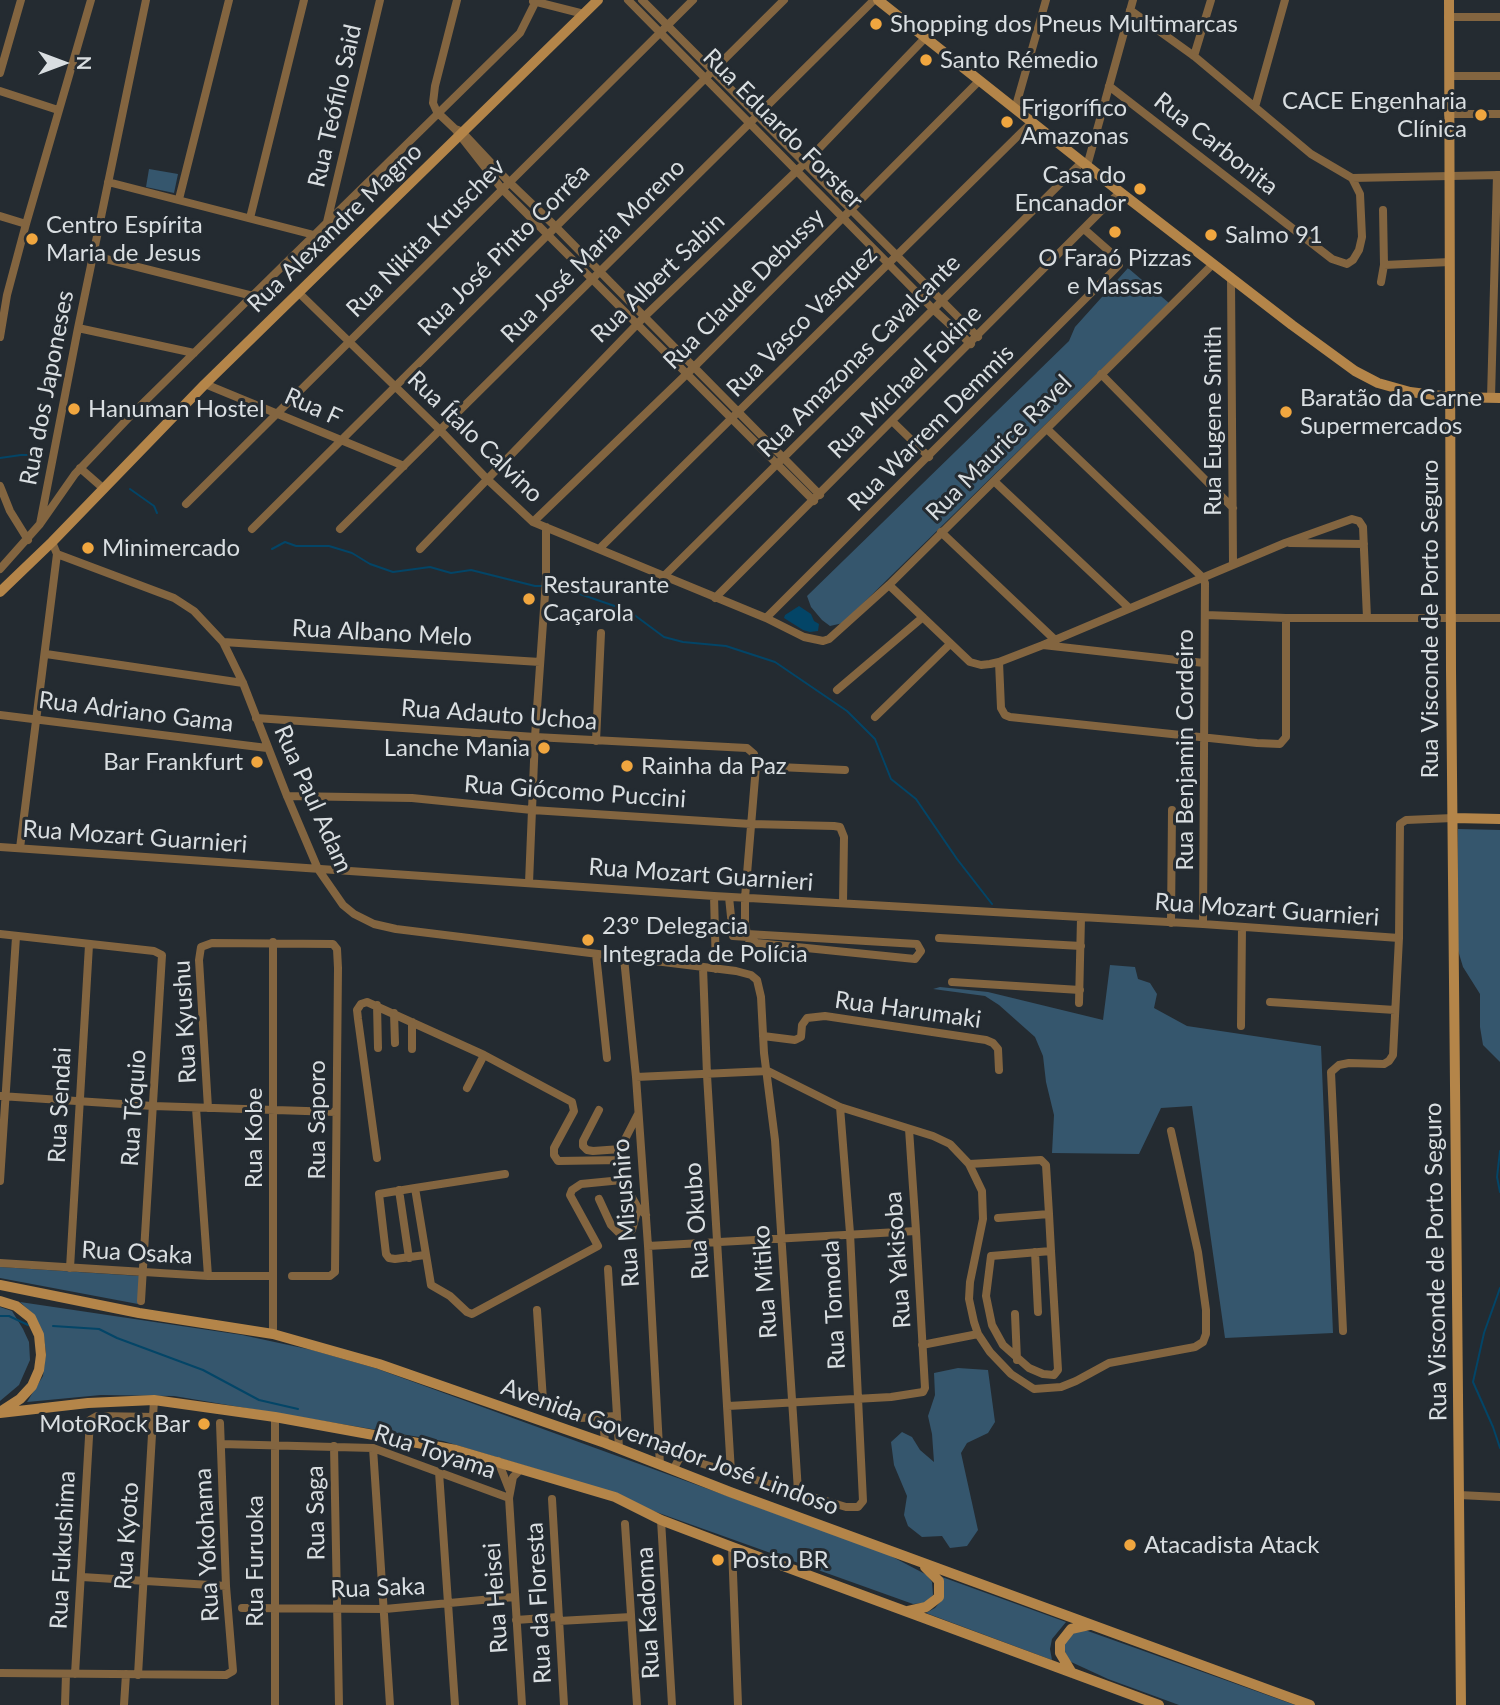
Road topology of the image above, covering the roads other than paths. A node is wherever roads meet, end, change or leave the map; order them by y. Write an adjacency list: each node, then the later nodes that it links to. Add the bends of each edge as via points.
1 (21, 0): 28 (street)
2 (91, 0): 37 (street)
3 (146, 0): 52 (street, Rua dos Japoneses)
4 (229, 0): 55 (street)
5 (304, 0): 59 (street)
6 (380, 0): 60 (street, Rua Teófilo Said)
7 (457, 0): 38 (street, via 435,86)
8 (534, 0): 21 (street); 38 (street, via 520,33)
9 (598, 0): 21 (main road, Rua Alexandre Magno)
10 (628, 0): 24 (street, Rua Eduardo Forster)
11 (642, 0): 24 (street, Rua Eduardo Forster)
12 (693, 0): 24 (street, Rua Nikita Kruschev)
13 (784, 0): 27 (street, Rua José Pinto Corrêa)
14 (876, 0): 25 (main road); 41 (street, Rua José Maria Moreno)
15 (1046, 0): 36 (street)
16 (1133, 0): 20 (street)
17 (1211, 0): 26 (street)
18 (1285, 0): 35 (street)
19 (1449, 0): 22 (main road, Rua Visconde de Porto Seguro)
20 (1130, 10): 26 (street); 33 (street)
21 (584, 13): 44 (main road, Rua Alexandre Magno)
22 (1448, 17): 23 (street); 29 (main road, Rua Visconde de Porto Seguro)
23 (1500, 17)
24 (664, 29): 27 (street, Rua Eduardo Forster); 31 (street, Rua Eduardo Forster); 51 (street, Rua Nikita Kruschev)
25 (926, 37): 32 (main road); 45 (street, Rua Albert Sabin)
26 (1194, 57): 35 (street)
27 (713, 71): 31 (street, Rua José Pinto Corrêa); 41 (street, Rua Eduardo Forster)
28 (0, 73)
29 (1449, 76): 30 (street); 39 (main road, Rua Visconde de Porto Seguro)
30 (1500, 76)
31 (705, 78): 43 (street, Rua Eduardo Forster); 62 (street, Rua José Pinto Corrêa)
32 (979, 81): 36 (main road); 57 (street, Rua Claude Debussy)
33 (1109, 86): 46 (street); 50 (street, Rua Carbonita, via 1332,259 1346,264 1359,250 1362,237 1360,194)
34 (0, 91): 37 (street)
35 (1255, 107): 50 (street, via 1311,153)
36 (1015, 109): 42 (main road)
37 (58, 110): 61 (street)
38 (437, 112): 44 (street); 60 (street)
39 (1448, 114): 40 (street); 48 (main road, Rua Visconde de Porto Seguro)
40 (1500, 114)
41 (758, 117): 43 (street, Rua José Maria Moreno); 45 (street, Rua Eduardo Forster)
42 (1032, 122): 46 (main road); 66 (street, Rua Vasco Vasquez)
43 (750, 124): 47 (street, Rua Eduardo Forster); 72 (street, Rua José Maria Moreno)
44 (459, 133): 51 (street); 53 (street); 76 (main road, Rua Alexandre Magno)
45 (806, 162): 47 (street, Rua Albert Sabin); 57 (street, Rua Eduardo Forster)
46 (1084, 164): 54 (main road); 78 (street, Rua Amazonas Cavalcante)
47 (798, 170): 57 (street, Rua Eduardo Forster); 80 (street, Rua Albert Sabin)
48 (1450, 174): 49 (street); 50 (street); 69 (main road, Rua Visconde de Porto Seguro)
49 (1498, 175): 94 (street)
50 (1352, 178)
51 (509, 182): 53 (street, Rua Nikita Kruschev); 62 (street)
52 (108, 183): 55 (street); 67 (street, Rua dos Japoneses)
53 (502, 189): 64 (street); 85 (street, Rua Nikita Kruschev)
54 (1120, 192): 63 (street, Rua Michael Fokine); 70 (main road)
55 (179, 199): 59 (street)
56 (1383, 210): 71 (street)
57 (847, 214): 66 (street, Rua Eduardo Forster); 68 (street, Rua Eduardo Forster); 88 (street, Rua Claude Debussy)
58 (0, 216): 61 (street)
59 (250, 218): 65 (street)
60 (327, 222): 65 (street)
61 (26, 224): 83 (street)
62 (556, 227): 64 (street, Rua José Pinto Corrêa); 72 (street)
63 (1084, 229): 84 (street, Rua Michael Fokine); 101 (street, Rua Warrem Demmis, via 1119,265)
64 (548, 234): 73 (street); 92 (street, Rua José Pinto Corrêa)
65 (314, 235): 77 (street)
66 (897, 255): 68 (street, Rua Vasco Vasquez); 78 (street, Rua Eduardo Forster)
67 (94, 256): 77 (street); 82 (street, Rua dos Japoneses)
68 (889, 262): 79 (street, Rua Eduardo Forster); 96 (street, Rua Vasco Vasquez)
69 (1450, 262): 71 (street); 93 (main road, Rua Visconde de Porto Seguro)
70 (1213, 264): 74 (main road); 90 (street, Rua Maurice Ravel)
71 (1384, 265): 75 (street)
72 (599, 270): 73 (street, Rua José Maria Moreno); 80 (street)
73 (592, 278): 81 (street); 99 (street, Rua José Maria Moreno)
74 (1231, 278): 93 (main road, via 1366,377 1396,389); 111 (street, Rua Eugene Smith)
75 (1381, 282)
76 (299, 293): 85 (street, Rua Ítalo Calvino); 91 (main road, Rua Alexandre Magno)
77 (253, 296): 87 (street)
78 (942, 302): 79 (street, Rua Amazonas Cavalcante); 84 (street, Rua Eduardo Forster)
79 (933, 309): 86 (street, Rua Eduardo Forster); 102 (street, Rua Amazonas Cavalcante)
80 (645, 316): 81 (street, Rua Albert Sabin); 88 (street)
81 (638, 323): 89 (street); 105 (street, Rua Albert Sabin)
82 (78, 328): 87 (street); 113 (street, Rua dos Japoneses)
83 (0, 337)
84 (978, 337): 86 (street, Rua Michael Fokine)
85 (349, 342): 92 (street, Rua Ítalo Calvino); 95 (street, Rua Nikita Kruschev)
86 (971, 344): 97 (street, Rua Michael Fokine)
87 (194, 353): 104 (street)
88 (694, 367): 89 (street, Rua Claude Debussy); 96 (street)
89 (687, 374): 96 (street); 112 (street, Rua Claude Debussy)
90 (1101, 374): 98 (street, Rua Maurice Ravel); 111 (street)
91 (205, 384): 95 (street, Rua F); 108 (main road, Rua Alexandre Magno)
92 (394, 386): 99 (street, Rua Ítalo Calvino); 100 (street, Rua José Pinto Corrêa)
93 (1450, 397): 94 (main road); 138 (main road, Rua Visconde de Porto Seguro)
94 (1495, 398)
95 (278, 412): 100 (street, Rua F); 110 (street, Rua Nikita Kruschev)
96 (736, 414): 102 (street); 123 (street, Rua Vasco Vasquez)
97 (892, 421): 101 (street); 109 (street, Rua Michael Fokine)
98 (1046, 429): 106 (street, Rua Maurice Ravel); 128 (street)
99 (440, 430): 103 (street, Rua José Maria Moreno); 105 (street, Rua Ítalo Calvino)
100 (340, 440): 103 (street, Rua F); 115 (street, Rua José Pinto Corrêa)
101 (929, 457): 135 (street, Rua Warrem Demmis)
102 (782, 461): 109 (street); 127 (street, Rua Amazonas Cavalcante)
103 (404, 466): 116 (street, Rua José Maria Moreno)
104 (80, 468): 108 (street); 113 (street)
105 (486, 478): 112 (street, Rua Ítalo Calvino); 122 (street, Rua Albert Sabin)
106 (994, 481): 117 (street, Rua Maurice Ravel); 132 (street)
107 (0, 486): 118 (street, via 10,511)
108 (104, 489): 119 (main road, Rua Alexandre Magno)
109 (817, 498): 131 (street, Rua Michael Fokine)
110 (186, 504)
111 (1233, 508): 125 (street, Rua Eugene Smith)
112 (533, 522): 114 (street, Rua Ítalo Calvino)
113 (40, 524): 118 (street, Rua dos Japoneses)
114 (546, 527): 123 (street, Rua Ítalo Calvino); 147 (street)
115 (252, 529)
116 (340, 529)
117 (941, 532): 129 (street, Rua Maurice Ravel); 142 (street)
118 (30, 537): 126 (street, Rua dos Japoneses)
119 (52, 542): 124 (street); 130 (main road, Rua Alexandre Magno)
120 (1285, 543): 121 (street); 121 (street, via 1352,519 1362,523); 125 (street)
121 (1364, 544): 137 (street)
122 (419, 549)
123 (599, 549): 127 (street, Rua Ítalo Calvino)
124 (57, 554): 143 (street, Rua Paul Adam, via 174,598 194,611); 146 (street)
125 (1233, 564): 128 (street)
126 (0, 569)
127 (663, 577): 131 (street, Rua Ítalo Calvino)
128 (1202, 578): 132 (street); 133 (street, Rua Benjamin Cordeiro)
129 (889, 585): 134 (street); 141 (street, Rua Maurice Ravel, via 829,639)
130 (0, 592)
131 (715, 598): 135 (street, Rua Ítalo Calvino)
132 (1128, 607): 142 (street)
133 (1206, 615): 136 (street); 149 (street, Rua Benjamin Cordeiro)
134 (923, 617): 144 (street); 151 (street)
135 (766, 618): 141 (street, Rua Ítalo Calvino)
136 (1286, 618): 137 (street); 157 (street, via 1286,737 1280,744)
137 (1367, 618): 138 (street)
138 (1451, 618): 139 (street); 165 (main road, Rua Visconde de Porto Seguro)
139 (1500, 618)
140 (601, 633): 158 (street)
141 (804, 637)
142 (1054, 639): 145 (street)
143 (223, 642): 147 (street, Rua Albano Melo); 150 (street, Rua Paul Adam)
144 (950, 644): 148 (street, via 970,662); 153 (street)
145 (1043, 645): 148 (street); 149 (street)
146 (46, 654): 150 (street); 154 (street)
147 (540, 662): 156 (street)
148 (999, 662): 157 (street, via 1001,708 1010,717)
149 (1204, 663): 157 (street, Rua Benjamin Cordeiro)
150 (243, 683): 155 (street, Rua Paul Adam)
151 (836, 690)
152 (0, 715): 154 (street, Rua Adriano Gama)
153 (875, 717)
154 (37, 719): 159 (street, Rua Adriano Gama); 169 (street)
155 (256, 719): 156 (street, Rua Adauto Uchoa); 159 (street, Rua Paul Adam)
156 (535, 737): 158 (street, Rua Adauto Uchoa); 163 (street)
157 (1203, 738): 178 (street, Rua Benjamin Cordeiro)
158 (596, 741): 160 (street, Rua Adauto Uchoa, via 740,747 752,750)
159 (267, 748): 162 (street, Rua Paul Adam)
160 (756, 766): 161 (street); 167 (street)
161 (845, 770)
162 (287, 796): 163 (street, Rua Giócomo Puccini, via 412,798); 170 (street, Rua Paul Adam)
163 (532, 810): 167 (street, Rua Giócomo Puccini); 171 (street)
164 (1172, 810): 177 (street)
165 (1453, 818): 166 (main road); 184 (street, via 1400,822); 291 (main road, Rua Visconde de Porto Seguro)
166 (1500, 819)
167 (751, 824): 174 (street); 175 (street, Rua Giócomo Puccini, via 840,827)
168 (0, 847): 169 (street, Rua Mozart Guarnieri)
169 (20, 848): 170 (street, Rua Mozart Guarnieri)
170 (318, 869): 171 (street, Rua Mozart Guarnieri); 188 (street, Rua Paul Adam, via 343,905 374,924)
171 (529, 883): 172 (street, Rua Mozart Guarnieri)
172 (714, 897): 173 (street, Rua Mozart Guarnieri); 191 (street)
173 (729, 897): 174 (street, Rua Mozart Guarnieri); 181 (street, via 733,936)
174 (745, 898): 175 (street, Rua Mozart Guarnieri); 181 (street)
175 (843, 903): 176 (street, Rua Mozart Guarnieri)
176 (1081, 918): 177 (street, Rua Mozart Guarnieri); 187 (street)
177 (1171, 923): 178 (street, Rua Mozart Guarnieri)
178 (1203, 924): 179 (street, Rua Mozart Guarnieri)
179 (1242, 927): 184 (street, Rua Mozart Guarnieri); 200 (street)
180 (0, 934): 182 (street)
181 (747, 935): 181 (street, via 916,944 921,951 915,959 757,943)
182 (16, 937): 186 (street); 212 (street)
183 (939, 938): 187 (street)
184 (1399, 938): 197 (street)
185 (273, 942): 217 (street, Rua Kyushu, via 201,947); 219 (street, Rua Kobe); 220 (street, Rua Saporo, via 333,944 337,949)
186 (89, 945): 213 (street, Rua Sendai); 214 (street, Rua Tóquio, via 154,951 163,959)
187 (1081, 946): 193 (street)
188 (596, 954): 189 (street, Rua Paul Adam); 206 (street)
189 (624, 958): 190 (street, Rua Paul Adam); 210 (street, Rua Misushiro)
190 (703, 967): 191 (street, Rua Paul Adam); 209 (street, Rua Okubo)
191 (716, 969): 201 (street, Rua Paul Adam, via 757,980)
192 (952, 982): 193 (street)
193 (1080, 990): 195 (street)
194 (1270, 1002): 197 (street)
195 (1079, 1003)
196 (377, 1005): 198 (street); 203 (street); 225 (street, via 367,1002 357,1010)
197 (1395, 1010): 260 (street, via 1389,1061 1339,1065 1331,1075)
198 (394, 1013): 199 (street); 202 (street)
199 (412, 1021): 204 (street); 205 (street)
200 (1241, 1026)
201 (763, 1036): 207 (street, Rua Harumaki, via 795,1040 801,1037 807,1018 825,1016 986,1040 998,1049); 208 (street)
202 (395, 1042)
203 (378, 1048)
204 (412, 1049)
205 (484, 1055): 211 (street); 226 (street, via 572,1102 574,1111 554,1148 555,1158 561,1162)
206 (607, 1058)
207 (999, 1070)
208 (768, 1071): 209 (street); 215 (street); 240 (street, Rua Mitiko)
209 (707, 1074): 210 (street); 241 (street, Rua Okubo)
210 (636, 1077): 221 (street, Rua Misushiro)
211 (467, 1088)
212 (3, 1096): 213 (street); 230 (street)
213 (79, 1101): 214 (street); 248 (street, Rua Sendai)
214 (153, 1106): 216 (street); 250 (street, Rua Tóquio)
215 (840, 1107): 222 (street); 239 (street, Rua Tomoda)
216 (196, 1108): 217 (street); 251 (street)
217 (208, 1108): 219 (street)
218 (599, 1110): 224 (street, via 583,1146 593,1151)
219 (274, 1111): 220 (street); 252 (street, Rua Kobe)
220 (337, 1112): 253 (street, Rua Saporo, via 335,1272 330,1276)
221 (638, 1114): 224 (street); 236 (street, Rua Misushiro)
222 (909, 1129): 227 (street, via 950,1144); 238 (street, Rua Yakisoba)
223 (1171, 1131): 262 (street, via 1198,1252 1206,1310 1203,1342 1109,1363 1076,1381 1034,1390 1011,1374)
224 (621, 1149): 226 (street)
225 (377, 1158)
226 (621, 1160): 229 (street)
227 (969, 1164): 235 (street, via 1044,1162); 262 (street, via 984,1205 970,1282)
228 (505, 1174): 231 (street)
229 (622, 1180): 234 (street); 245 (street, via 581,1184 570,1195 598,1247 477,1312 467,1312 431,1285)
230 (0, 1181)
231 (415, 1188): 232 (street); 245 (street)
232 (399, 1190): 246 (street); 246 (street, via 379,1194 384,1241 389,1258)
233 (599, 1199): 234 (street, via 621,1235 632,1230)
234 (638, 1208): 236 (street)
235 (1049, 1214): 237 (street); 243 (street)
236 (646, 1215): 242 (street, Rua Misushiro)
237 (998, 1217)
238 (916, 1231): 239 (street); 263 (street, Rua Yakisoba)
239 (850, 1233): 240 (street); 265 (street, Rua Tomoda)
240 (781, 1238): 241 (street); 267 (street, Rua Mitiko)
241 (717, 1241): 242 (street); 268 (street, Rua Okubo)
242 (649, 1246): 277 (street, Rua Misushiro)
243 (1051, 1251): 244 (street); 264 (street, via 1058,1370 1043,1374)
244 (1035, 1252): 258 (street); 264 (street, via 994,1254 989,1259 989,1314 997,1336)
245 (425, 1255): 246 (street)
246 (409, 1258)
247 (0, 1264): 248 (street, Rua Osaka)
248 (70, 1268): 250 (street, Rua Osaka)
249 (608, 1269): 270 (street)
250 (144, 1272): 251 (street, Rua Osaka); 256 (street, Rua Tóquio)
251 (208, 1276): 252 (street, Rua Osaka)
252 (273, 1276): 261 (street, Rua Kobe)
253 (292, 1276)
254 (0, 1285): 261 (main road, Avenida Governador José Lindoso)
255 (0, 1301): 269 (main road, via 31,1318 41,1355 32,1386)
256 (141, 1301)
257 (537, 1310): 272 (street, via 545,1405 580,1418)
258 (1038, 1312)
259 (1015, 1314): 264 (street)
260 (1343, 1331)
261 (273, 1334): 275 (main road, Avenida Governador José Lindoso, via 379,1364)
262 (978, 1334): 263 (street)
263 (922, 1345): 265 (street, Rua Yakisoba, via 925,1388 921,1393)
264 (1017, 1360)
265 (859, 1399): 267 (street); 289 (street, Rua Tomoda, via 863,1501 858,1507 846,1507)
266 (154, 1400): 269 (main road); 271 (street, Rua Kyoto); 273 (main road)
267 (792, 1403): 268 (street); 289 (street, Rua Mitiko)
268 (729, 1406): 288 (street, Rua Okubo)
269 (0, 1412)
270 (617, 1416): 272 (street); 281 (street)
271 (154, 1417): 298 (street, Rua Fukushima, via 97,1416 90,1420); 299 (street, Rua Kyoto)
272 (603, 1417): 275 (street)
273 (275, 1418): 278 (street, Rua Furuoka); 283 (main road)
274 (220, 1423): 276 (street, Rua Yokohama)
275 (606, 1443): 281 (main road, Avenida Governador José Lindoso)
276 (221, 1444): 278 (street, Rua Toyama); 300 (street, Rua Yokohama)
277 (660, 1444): 282 (street); 284 (street, Rua Misushiro)
278 (275, 1445): 279 (street, Rua Toyama); 306 (street, Rua Furuoka)
279 (334, 1446): 280 (street, Rua Toyama); 304 (street, Rua Saga)
280 (373, 1448): 287 (street, Rua Toyama); 305 (street)
281 (619, 1448): 284 (main road, Avenida Governador José Lindoso)
282 (680, 1457): 286 (street); 288 (street)
283 (498, 1461): 285 (main road); 290 (street, Rua Heisei)
284 (660, 1465): 286 (main road, Avenida Governador José Lindoso)
285 (521, 1469): 290 (street, via 513,1477); 294 (main road, via 615,1497)
286 (673, 1470): 297 (main road, Avenida Governador José Lindoso)
287 (439, 1472): 290 (street, Rua Toyama); 302 (street)
288 (732, 1472): 289 (street)
289 (798, 1491)
290 (509, 1494): 301 (street, Rua Heisei)
291 (1460, 1495): 292 (street); 330 (main road, Rua Visconde de Porto Seguro)
292 (1500, 1497)
293 (552, 1499): 309 (street, Rua da Floresta)
294 (661, 1520): 296 (main road); 326 (street, Rua Kadoma)
295 (625, 1524): 308 (street)
296 (732, 1547): 307 (main road); 327 (street)
297 (920, 1563): 307 (main road, via 939,1581 939,1594 933,1603); 311 (main road, Avenida Governador José Lindoso)
298 (82, 1577): 299 (street); 314 (street, Rua Fukushima)
299 (143, 1580): 300 (street); 316 (street, Rua Kyoto)
300 (226, 1586): 316 (street, Rua Yokohama, via 233,1671 226,1675)
301 (514, 1597): 302 (street, Rua Saka); 310 (street, Rua Heisei)
302 (449, 1604): 305 (street, Rua Saka); 322 (street)
303 (242, 1608): 306 (street, Rua Saka)
304 (337, 1609): 305 (street, Rua Saka); 306 (street, Rua Saka); 320 (street, Rua Saga)
305 (385, 1609): 321 (street)
306 (274, 1610): 319 (street, Rua Furuoka)
307 (908, 1611): 313 (main road)
308 (631, 1617): 309 (street); 325 (street)
309 (558, 1619): 310 (street); 324 (street, Rua da Floresta)
310 (516, 1620): 323 (street, Rua Heisei)
311 (1089, 1625): 313 (main road, via 1071,1629 1060,1643 1060,1653); 329 (main road, Avenida Governador José Lindoso)
312 (0, 1673): 314 (street)
313 (1072, 1673): 328 (main road)
314 (70, 1674): 315 (street); 317 (street, Rua Fukushima)
315 (126, 1674): 316 (street); 318 (street)
316 (138, 1675)
317 (65, 1705)
318 (124, 1705)
319 (275, 1705)
320 (339, 1705)
321 (390, 1705)
322 (455, 1705)
323 (522, 1705)
324 (564, 1705)
325 (637, 1705)
326 (673, 1705)
327 (738, 1705)
328 (1159, 1705)
329 (1310, 1705)
330 (1461, 1705)

